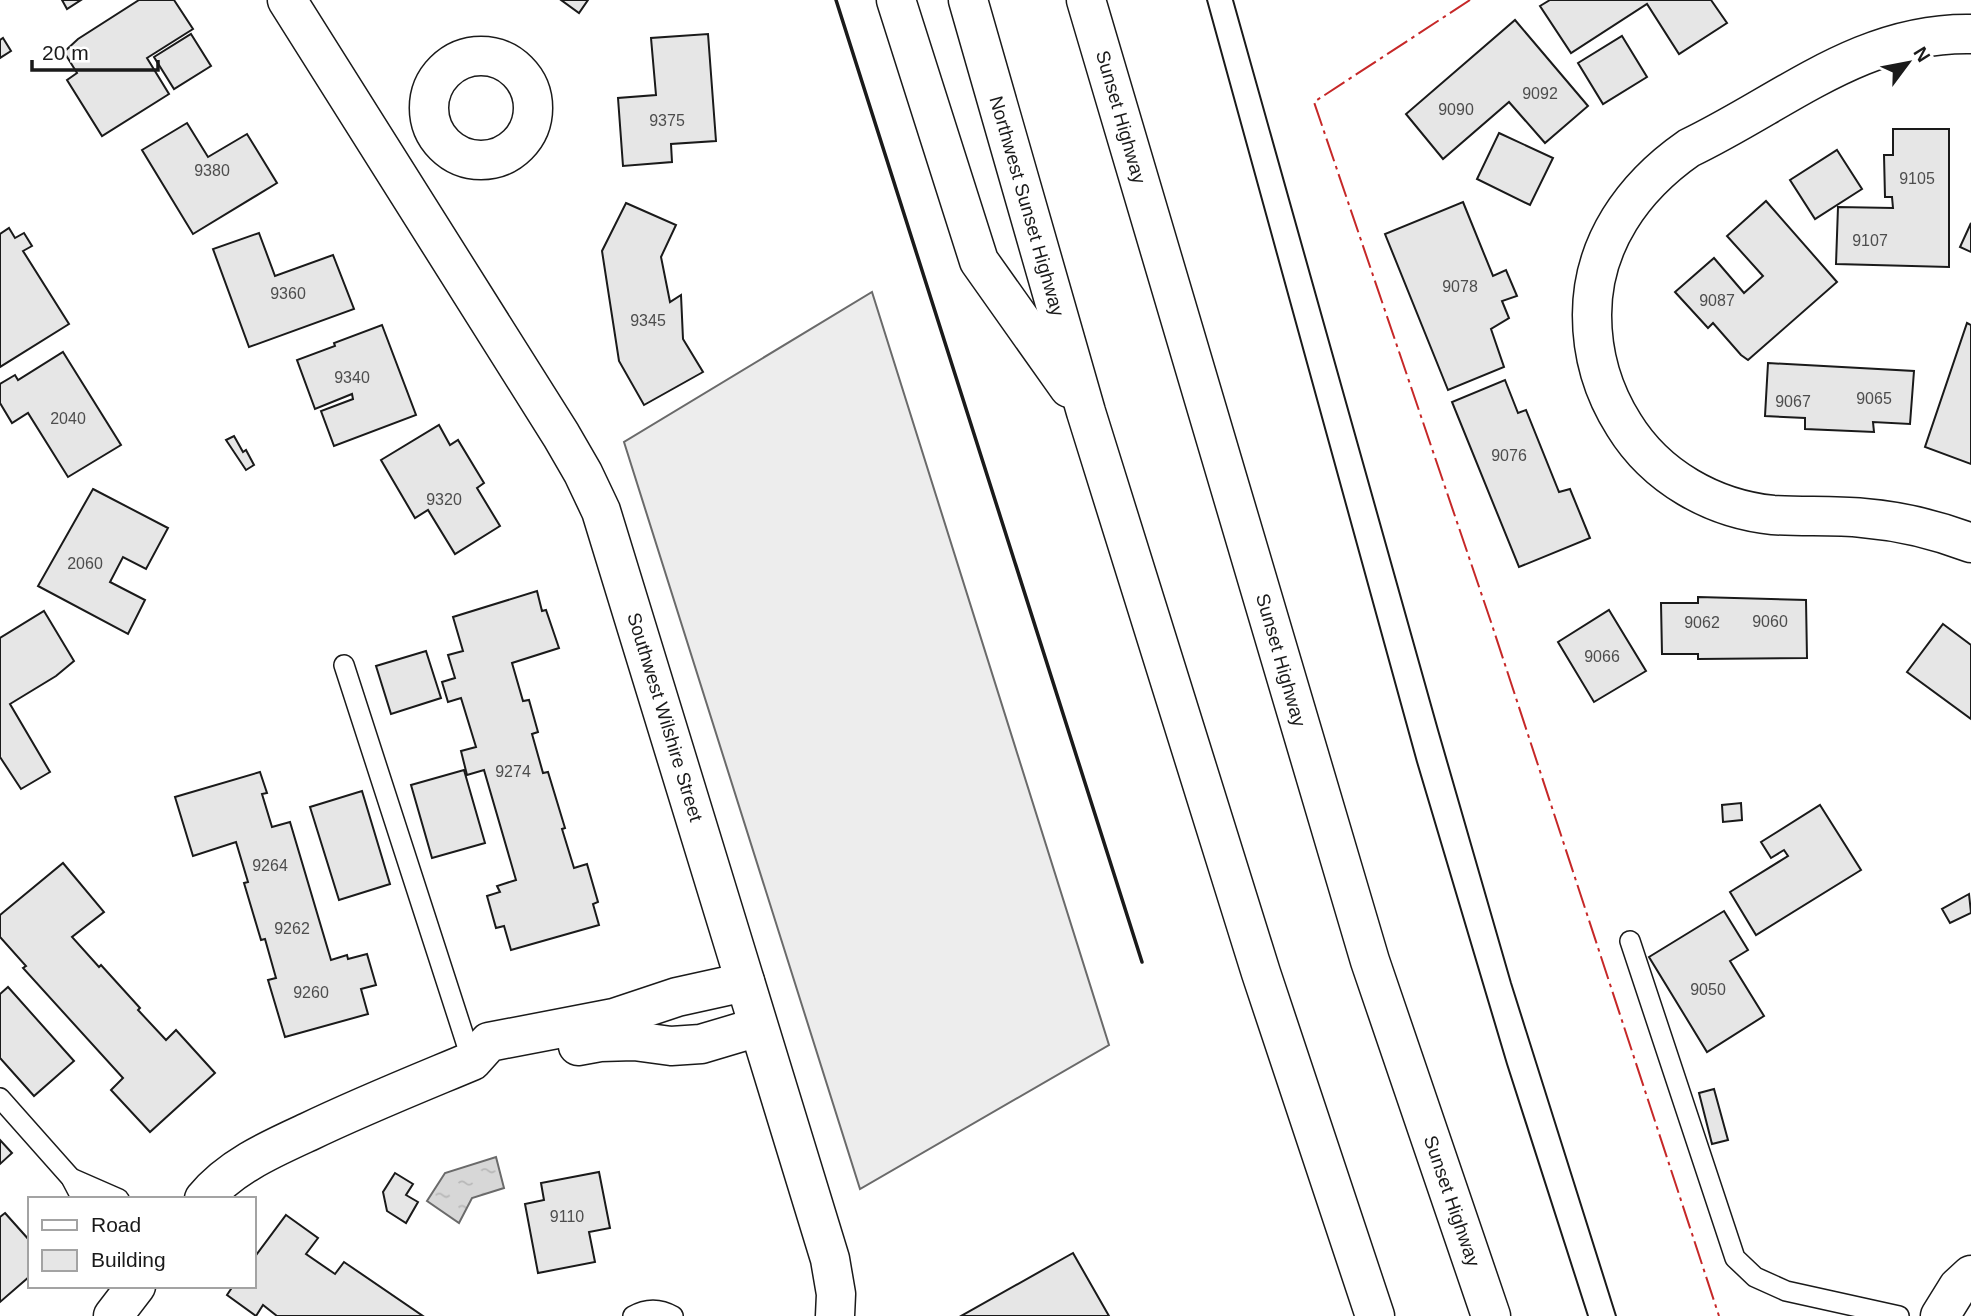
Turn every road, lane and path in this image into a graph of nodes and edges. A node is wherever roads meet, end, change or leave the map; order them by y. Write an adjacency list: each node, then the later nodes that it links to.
1 (287, 0): 7 (main road, Southwest Wilshire Street)
2 (896, 0): 8 (main road)
3 (968, 0): 8 (main road, Northwest Sunset Highway)
4 (1086, 0): 25 (main road, Sunset Highway)
5 (1971, 34): 9 (main road)
6 (435, 134): 7 (main road)
7 (389, 162): 12 (main road, Southwest Wilshire Street)
8 (1086, 412): 24 (main road)
9 (1971, 543)
10 (344, 665): 14 (lane)
11 (1630, 941): 26 (lane)
12 (745, 982): 13 (main road, Southwest Wilshire Street); 14 (main road)
13 (758, 1027): 14 (main road); 23 (main road, Southwest Wilshire Street)
14 (472, 1060): 19 (main road)
15 (0, 1098): 16 (lane)
16 (71, 1178): 17 (lane); 18 (lane)
17 (81, 1197)
18 (114, 1197)
19 (205, 1197)
20 (1971, 1275): 27 (main road)
21 (634, 1316): 22 (lane)
22 (673, 1316)
23 (835, 1316)
24 (1375, 1316)
25 (1491, 1316)
26 (1899, 1316)
27 (1940, 1316)

